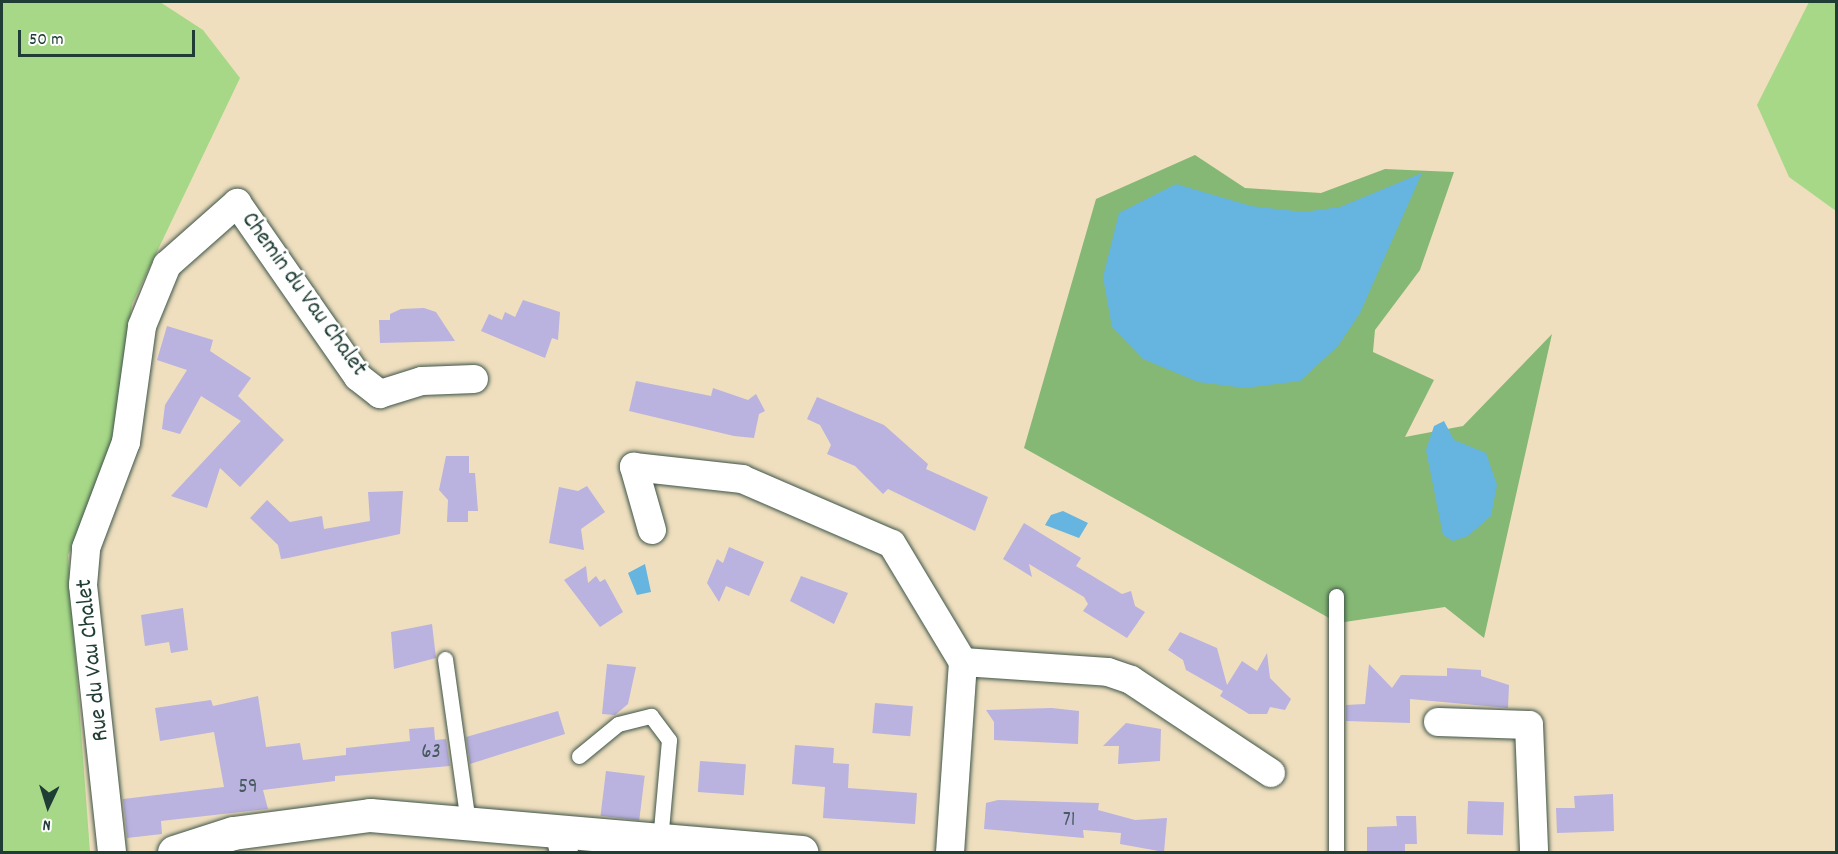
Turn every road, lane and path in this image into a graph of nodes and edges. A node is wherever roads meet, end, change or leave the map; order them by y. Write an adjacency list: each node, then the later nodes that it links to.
1 (167, 265): 2 (street, Chemin du Vau Chalet); 13 (street, Rue du Vau Chalet)
2 (474, 379)
3 (652, 530): 6 (street)
4 (1335, 596): 17 (lane)
5 (445, 659): 10 (lane)
6 (963, 662): 9 (street); 16 (street)
7 (1438, 722): 18 (street)
8 (579, 756): 11 (lane)
9 (1271, 773)
10 (468, 822): 12 (street); 14 (street)
11 (660, 841): 12 (street); 15 (street)
12 (561, 842)
13 (112, 852)
14 (174, 852)
15 (801, 852)
16 (950, 852)
17 (1336, 852)
18 (1534, 852)

